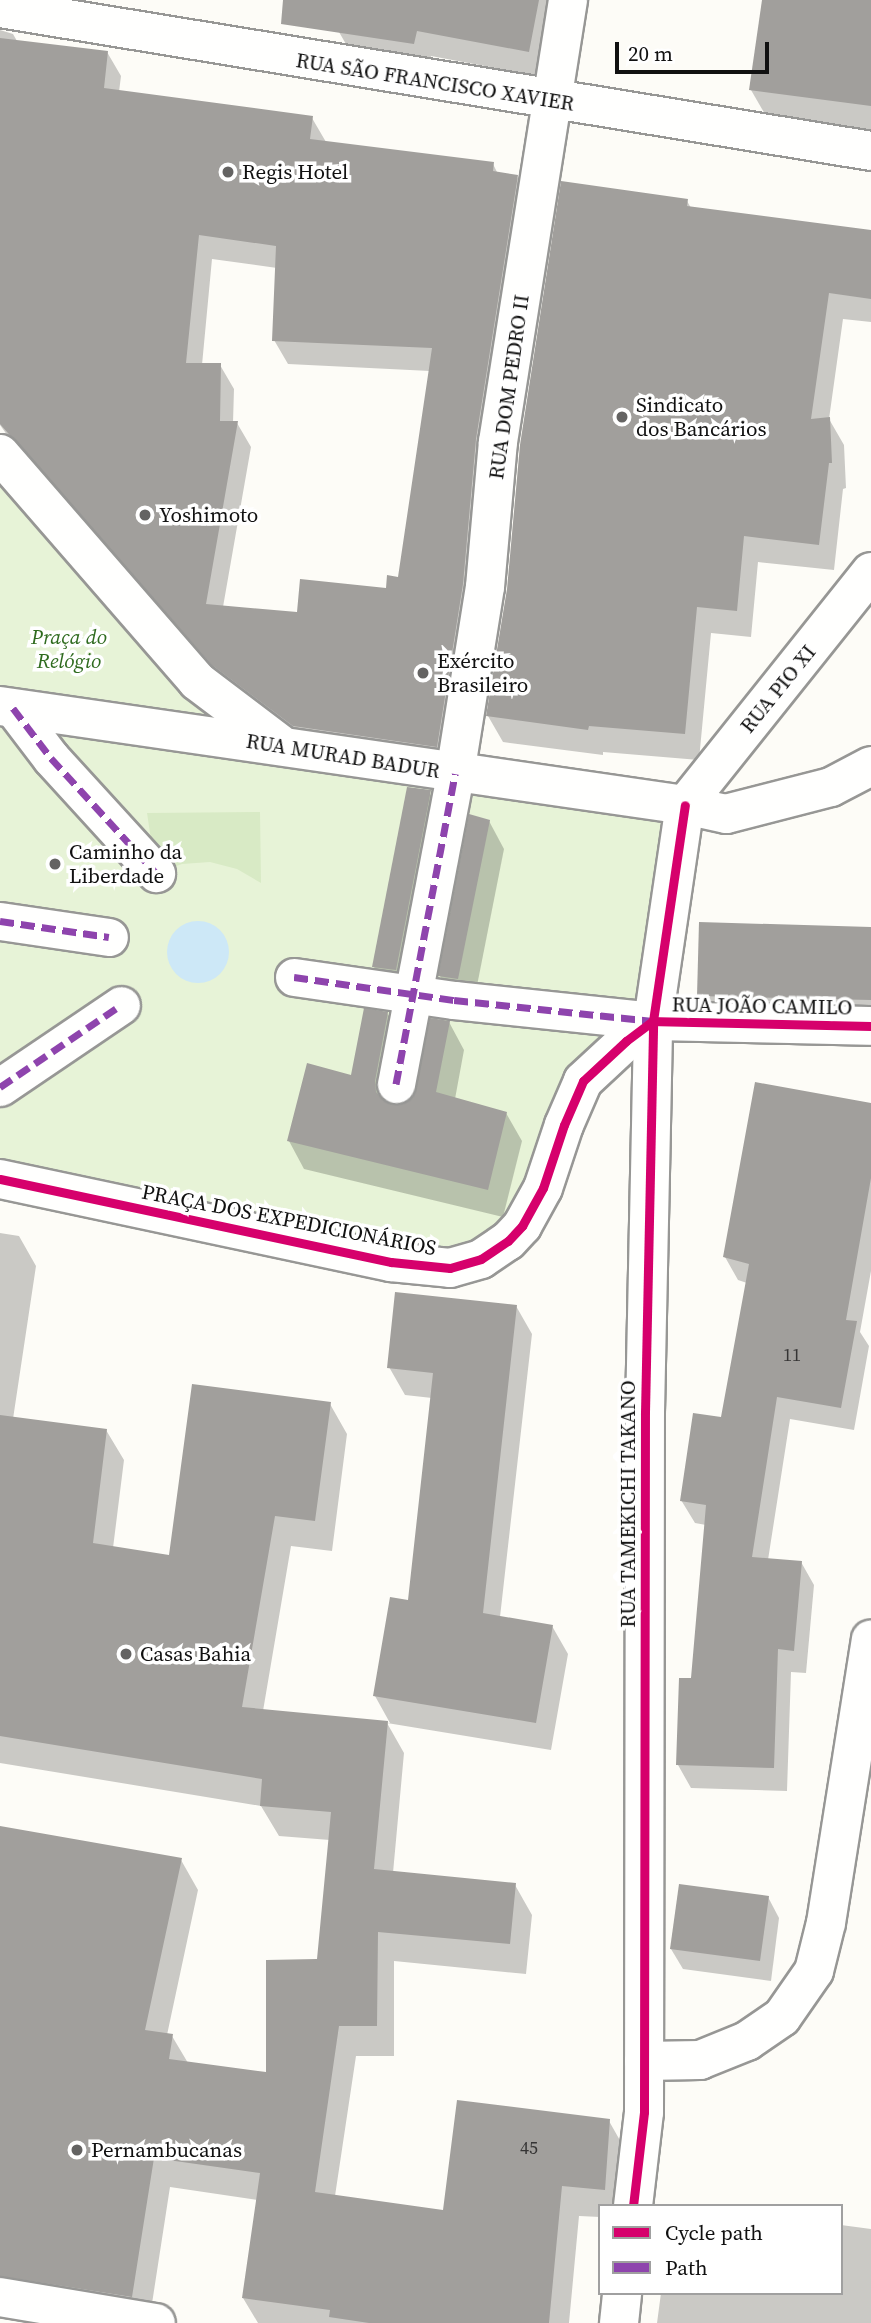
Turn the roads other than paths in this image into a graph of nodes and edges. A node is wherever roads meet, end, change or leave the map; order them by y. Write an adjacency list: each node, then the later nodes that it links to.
1 (568, 0): 3 (street, RUA DOM PEDRO II)
2 (0, 8): 3 (street, RUA SÃO FRANCISCO XAVIER)
3 (553, 101): 4 (street, RUA SÃO FRANCISCO XAVIER); 10 (street, RUA DOM PEDRO II)
4 (871, 151)
5 (0, 454): 8 (street)
6 (871, 572): 11 (street, RUA PIO XI)
7 (6, 707): 8 (street, RUA MURAD BADUR); 12 (street)
8 (282, 745): 10 (street, RUA MURAD BADUR)
9 (871, 766): 11 (street, RUA MURAD BADUR)
10 (455, 774): 11 (street, RUA MURAD BADUR); 16 (street)
11 (685, 805): 18 (street, RUA TAMEKICHI TAKANO)
12 (156, 873)
13 (0, 921): 14 (street)
14 (109, 937)
15 (294, 977): 16 (street)
16 (414, 995): 18 (street); 20 (street)
17 (121, 1004): 21 (street)
18 (653, 1021): 19 (street, RUA JOÃO CAMILO); 22 (street, PRAÇA DOS EXPEDICIONÁRIOS); 24 (street, RUA TAMEKICHI TAKANO)
19 (871, 1026)
20 (397, 1084)
21 (0, 1087)
22 (0, 1179)
23 (871, 1640): 24 (street)
24 (644, 2061): 25 (street, RUA TAMEKICHI TAKANO)
25 (633, 2204)
26 (622, 2295): 29 (street)
27 (0, 2297): 28 (street)
28 (156, 2323)
29 (619, 2323)

